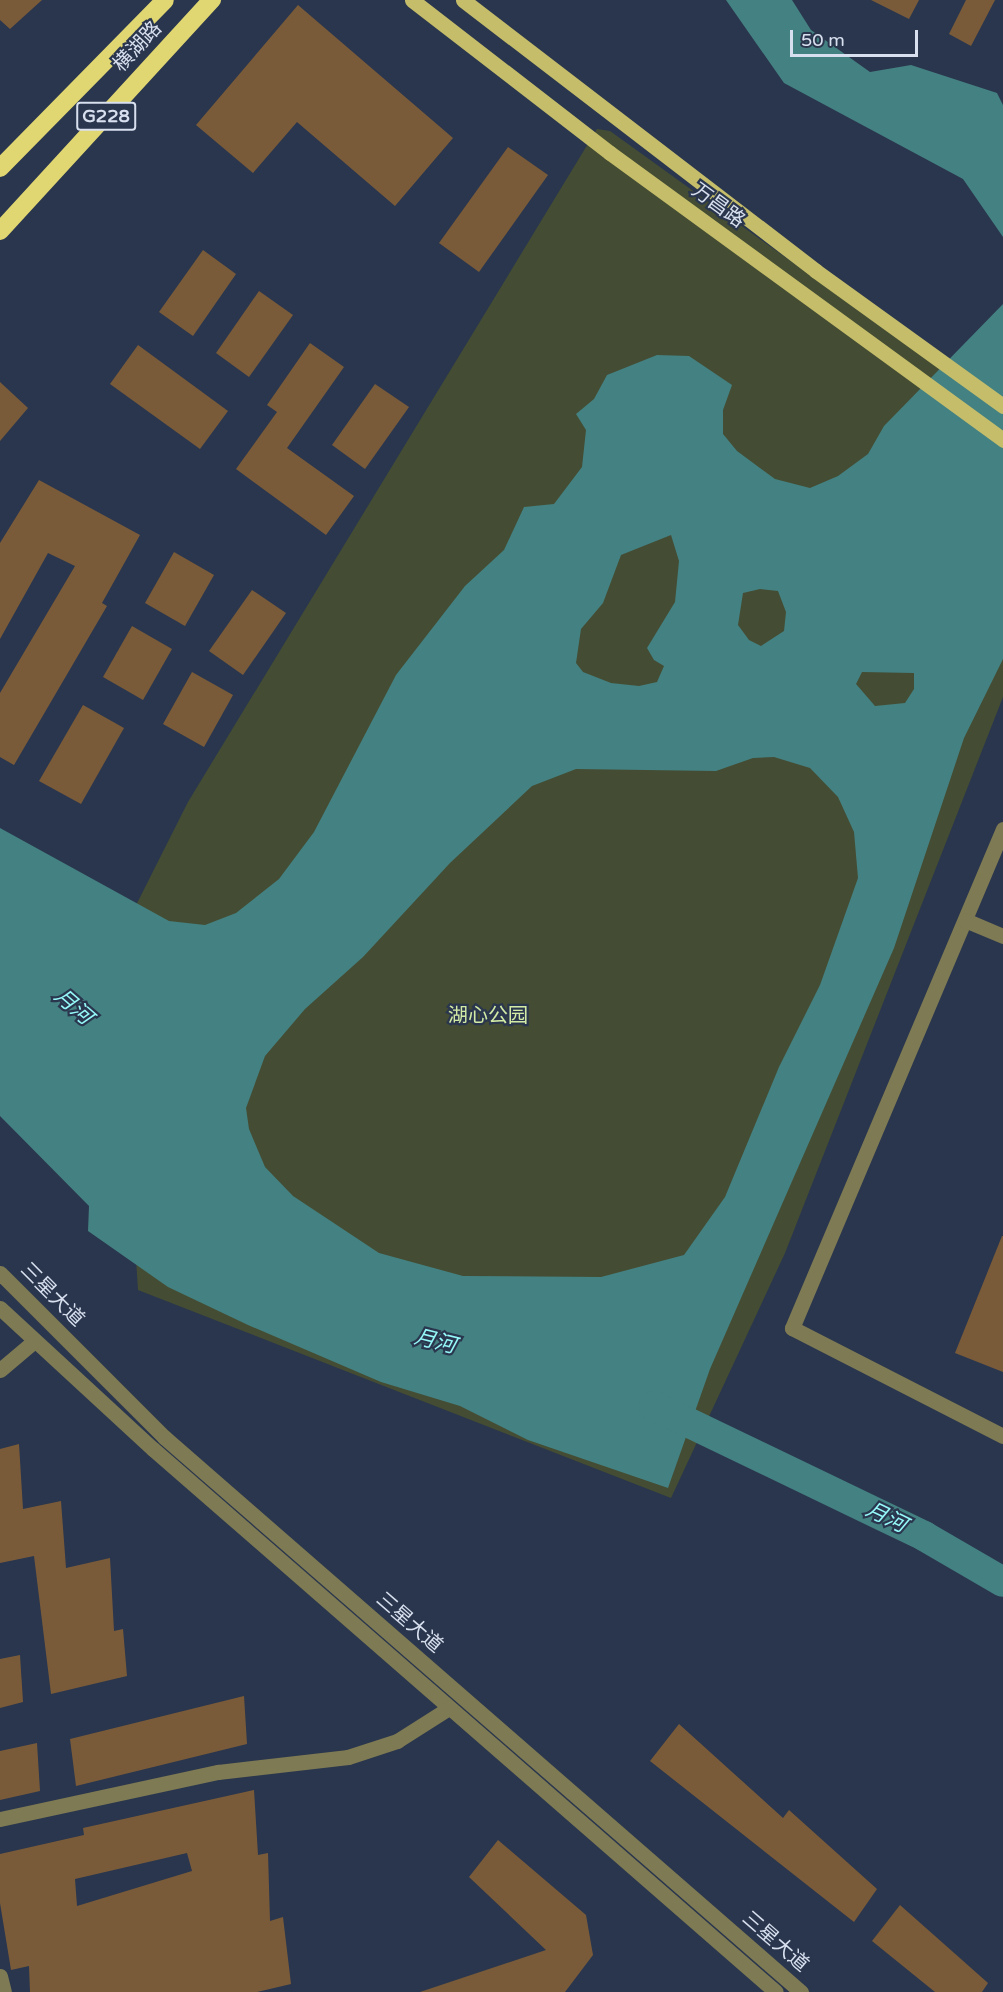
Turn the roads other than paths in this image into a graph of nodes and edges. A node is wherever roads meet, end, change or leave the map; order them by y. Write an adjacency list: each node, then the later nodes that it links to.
1 (165, 0): 5 (highway, 横湖路 / G228)
2 (212, 0): 6 (highway, 横湖路 / G228)
3 (412, 0): 8 (main road, 万昌路)
4 (463, 0): 7 (main road, 万昌路)
5 (0, 168)
6 (0, 231)
7 (1003, 406)
8 (1003, 440)
9 (1003, 829): 10 (street)
10 (965, 920): 11 (street); 16 (street)
11 (1003, 936)
12 (0, 1273): 22 (street, 三星大道)
13 (0, 1308): 14 (street, 三星大道)
14 (33, 1342): 15 (street); 17 (street, 三星大道)
15 (0, 1370)
16 (1003, 1436)
17 (449, 1708): 18 (street); 21 (street, 三星大道)
18 (0, 1819)
19 (0, 1976): 20 (street)
20 (4, 1992)
21 (776, 1992)
22 (801, 1992)

